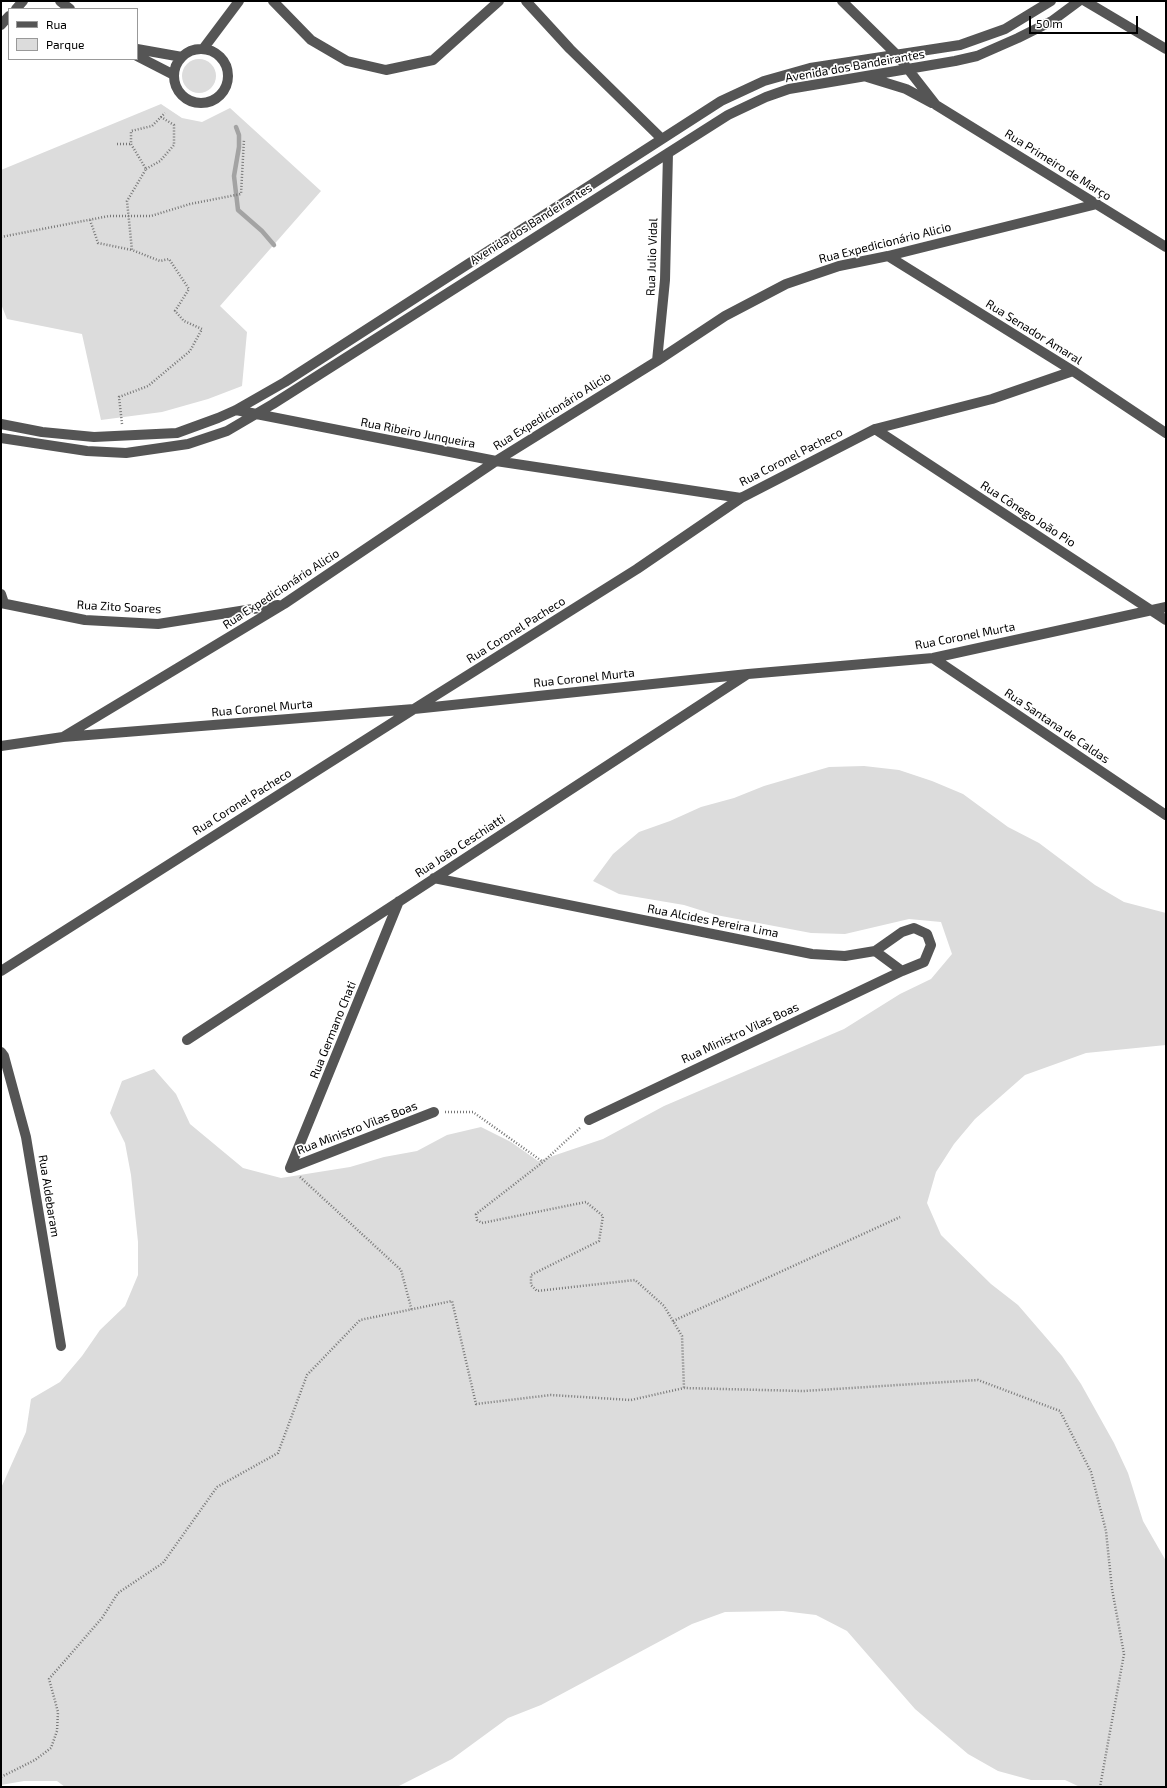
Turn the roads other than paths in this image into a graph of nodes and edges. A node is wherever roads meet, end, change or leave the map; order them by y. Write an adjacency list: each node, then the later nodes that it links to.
1 (60, 1): 10 (street)
2 (239, 1): 14 (street)
3 (273, 1): 4 (street)
4 (499, 1)
5 (526, 1): 23 (street)
6 (842, 1): 16 (street, Rua Primeiro de Março)
7 (1051, 1): 16 (street, Avenida dos Bandeirantes)
8 (1079, 1): 19 (street, Avenida dos Bandeirantes)
9 (1085, 1): 15 (street)
10 (69, 8)
11 (8, 17): 12 (street)
12 (1, 25)
13 (138, 49): 18 (street)
14 (203, 49): 18 (street); 20 (street)
15 (1166, 49)
16 (897, 55): 19 (street, Rua Primeiro de Março); 23 (street, Avenida dos Bandeirantes)
17 (138, 57): 20 (street)
18 (182, 57): 20 (street)
19 (908, 69): 21 (street, Avenida dos Bandeirantes); 22 (street, Rua Primeiro de Março)
20 (174, 75)
21 (866, 76): 22 (street, Rua Primeiro de Março); 24 (street, Avenida dos Bandeirantes)
22 (936, 105): 25 (street, Rua Primeiro de Março)
23 (661, 138): 30 (street, Avenida dos Bandeirantes)
24 (668, 153): 28 (street, Rua Julio Vidal); 31 (street, Avenida dos Bandeirantes)
25 (1097, 204): 26 (street, Rua Primeiro de Março); 27 (street, Rua Expedicionário Alicio)
26 (1166, 247)
27 (888, 256): 28 (street, Rua Expedicionário Alicio); 29 (street, Rua Senador Amaral)
28 (657, 361): 36 (street, Rua Expedicionário Alicio)
29 (1073, 371): 33 (street, Rua Coronel Pacheco); 34 (street, Rua Senador Amaral)
30 (236, 410): 31 (street, Rua Ribeiro Junqueira); 32 (street, Avenida dos Bandeirantes)
31 (256, 415): 35 (street, Avenida dos Bandeirantes); 36 (street, Rua Ribeiro Junqueira)
32 (1, 424)
33 (875, 429): 37 (street, Rua Coronel Pacheco); 41 (street, Rua Cônego João Pio)
34 (1166, 433)
35 (1, 438)
36 (496, 461): 37 (street, Rua Ribeiro Junqueira); 39 (street, Rua Expedicionário Alicio)
37 (740, 498): 45 (street, Rua Coronel Pacheco)
38 (2, 600): 39 (street, Rua Zito Soares)
39 (284, 604): 46 (street, Rua Expedicionário Alicio)
40 (1166, 607): 41 (street, Rua Coronel Murta)
41 (1151, 610): 42 (street, Rua Cônego João Pio); 43 (street, Rua Coronel Murta)
42 (1166, 620)
43 (933, 658): 44 (street, Rua Coronel Murta); 48 (street, Rua Santana de Caldas)
44 (748, 674): 45 (street, Rua Coronel Murta); 49 (street, Rua João Ceschiatti)
45 (414, 709): 46 (street, Rua Coronel Murta); 52 (street, Rua Coronel Pacheco)
46 (63, 737): 47 (street, Rua Coronel Murta)
47 (1, 746)
48 (1166, 815)
49 (434, 878): 50 (street, Rua João Ceschiatti); 51 (street, Rua Alcides Pereira Lima)
50 (399, 901): 54 (street, Rua João Ceschiatti); 58 (street, Rua Germano Chati)
51 (875, 951): 53 (street); 53 (street, Rua Alcides Pereira Lima)
52 (1, 971)
53 (902, 971): 57 (street, Rua Ministro Vilas Boas)
54 (187, 1040)
55 (1, 1052): 59 (street, Rua Aldebaram)
56 (434, 1112): 58 (street, Rua Ministro Vilas Boas)
57 (589, 1120)
58 (290, 1168)
59 (61, 1346)

